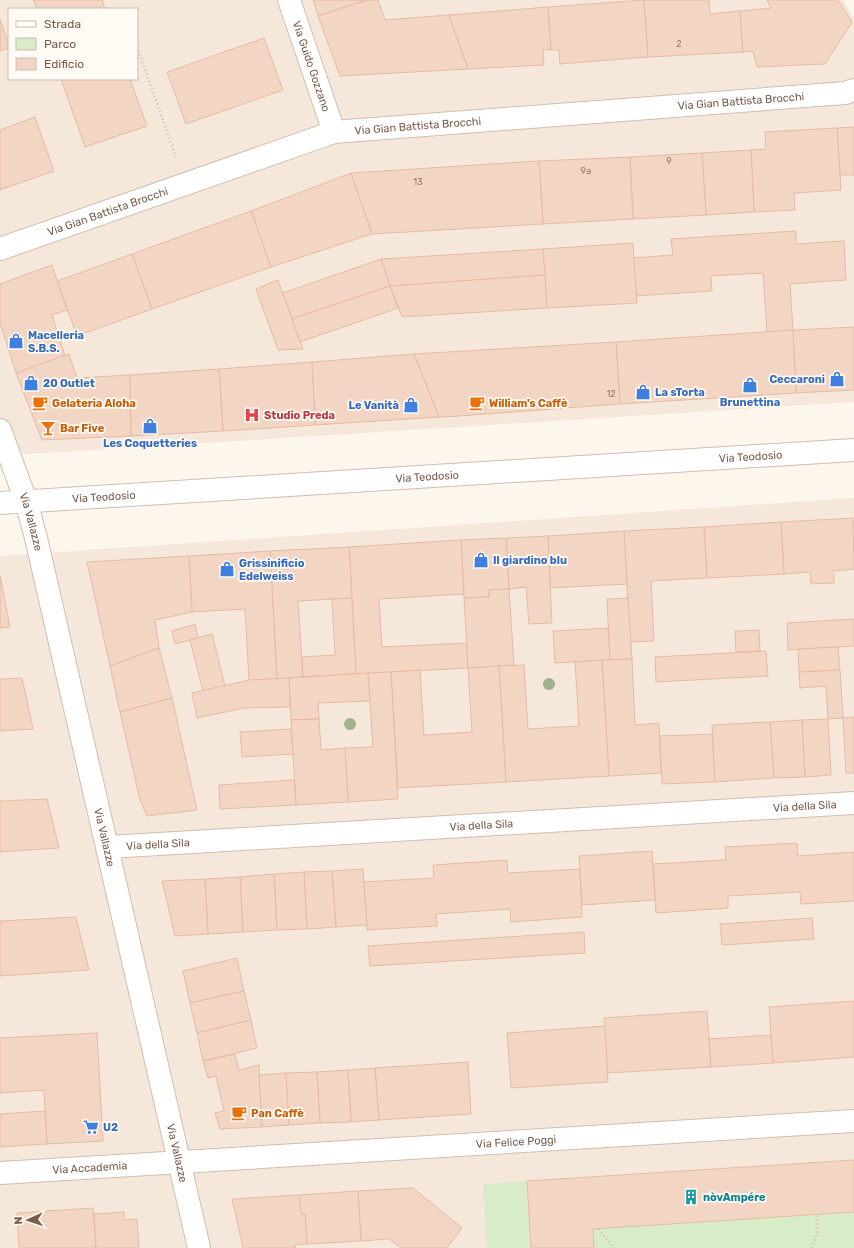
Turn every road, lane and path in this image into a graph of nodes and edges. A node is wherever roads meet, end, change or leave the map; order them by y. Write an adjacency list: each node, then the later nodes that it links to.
1 (289, 0): 4 (street, Via Guido Gozzano)
2 (138, 49): 5 (path)
3 (854, 90): 4 (street, Via Gian Battista Brocchi)
4 (334, 132): 6 (street, Via Gian Battista Brocchi)
5 (176, 157)
6 (0, 249)
7 (0, 430): 9 (street, Via Vallazze)
8 (854, 450): 9 (street, Via Teodosio)
9 (26, 501): 10 (street, Via Teodosio); 12 (street, Via Vallazze)
10 (0, 503)
11 (854, 803): 12 (street, Via della Sila)
12 (108, 847): 14 (street, Via Vallazze)
13 (854, 1121): 14 (street, Via Felice Poggi)
14 (179, 1162): 15 (street, Via Accademia); 18 (street, Via Vallazze)
15 (0, 1173)
16 (817, 1215): 20 (path)
17 (599, 1229): 19 (path)
18 (199, 1248)
19 (614, 1248)
20 (812, 1248)

